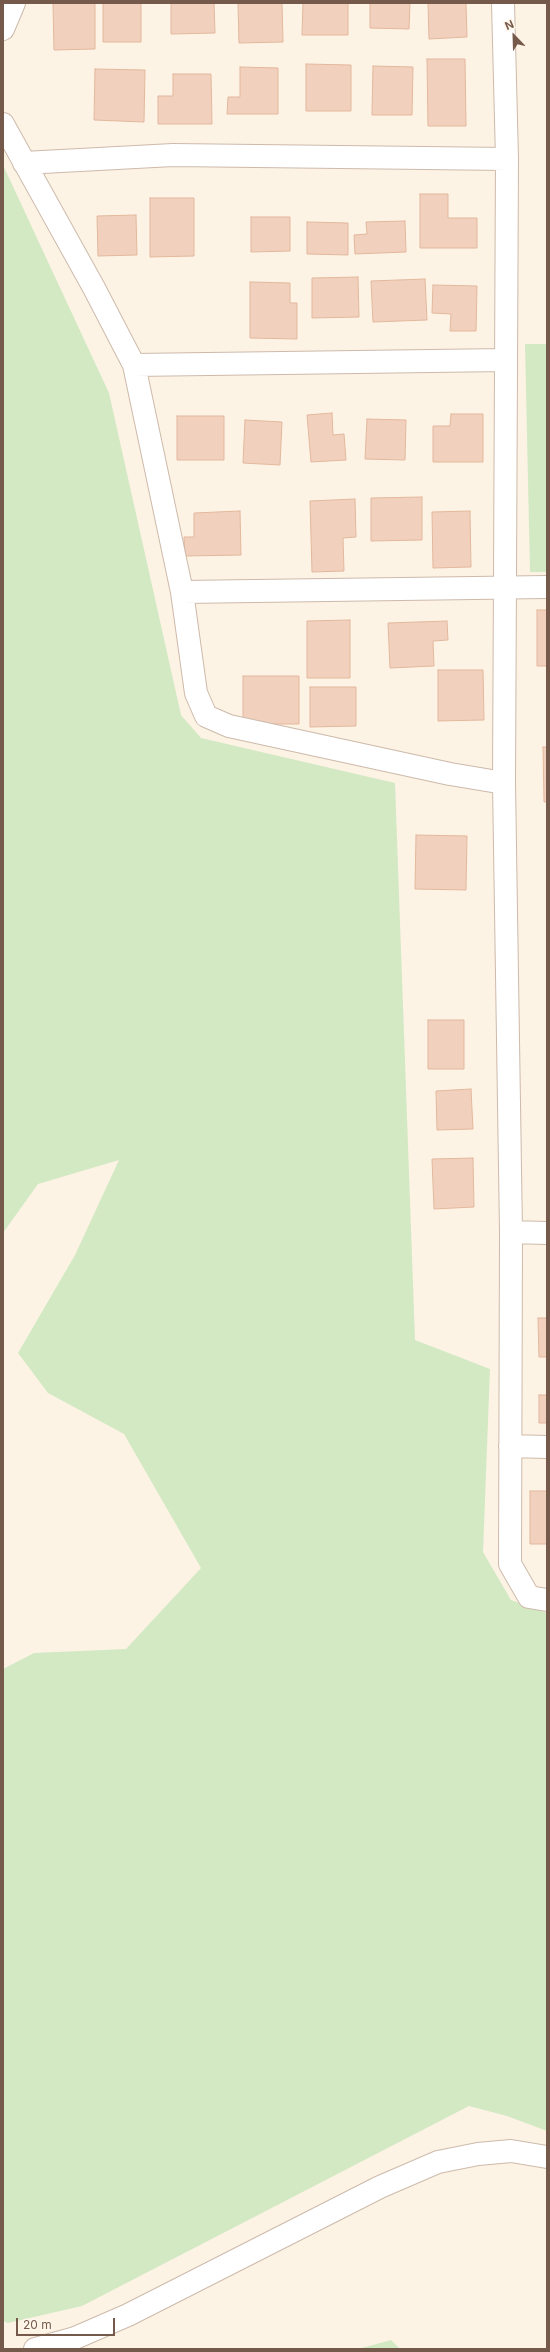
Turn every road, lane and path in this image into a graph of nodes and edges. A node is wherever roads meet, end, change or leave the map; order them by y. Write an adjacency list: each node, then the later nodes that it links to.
1 (14, 3): 3 (street)
2 (503, 3): 5 (street)
3 (3, 29)
4 (3, 124): 6 (street)
5 (507, 159): 6 (street); 7 (street)
6 (24, 163): 8 (street)
7 (505, 360): 8 (street); 9 (street)
8 (134, 365): 11 (street)
9 (504, 586): 10 (street); 11 (street); 12 (street)
10 (547, 587)
11 (182, 592): 12 (street)
12 (504, 782): 13 (street)
13 (511, 1232): 14 (street); 15 (street)
14 (547, 1233)
15 (510, 1446): 16 (street); 17 (street)
16 (547, 1447)
17 (547, 1600)
18 (547, 2157): 19 (street)
19 (35, 2349)

